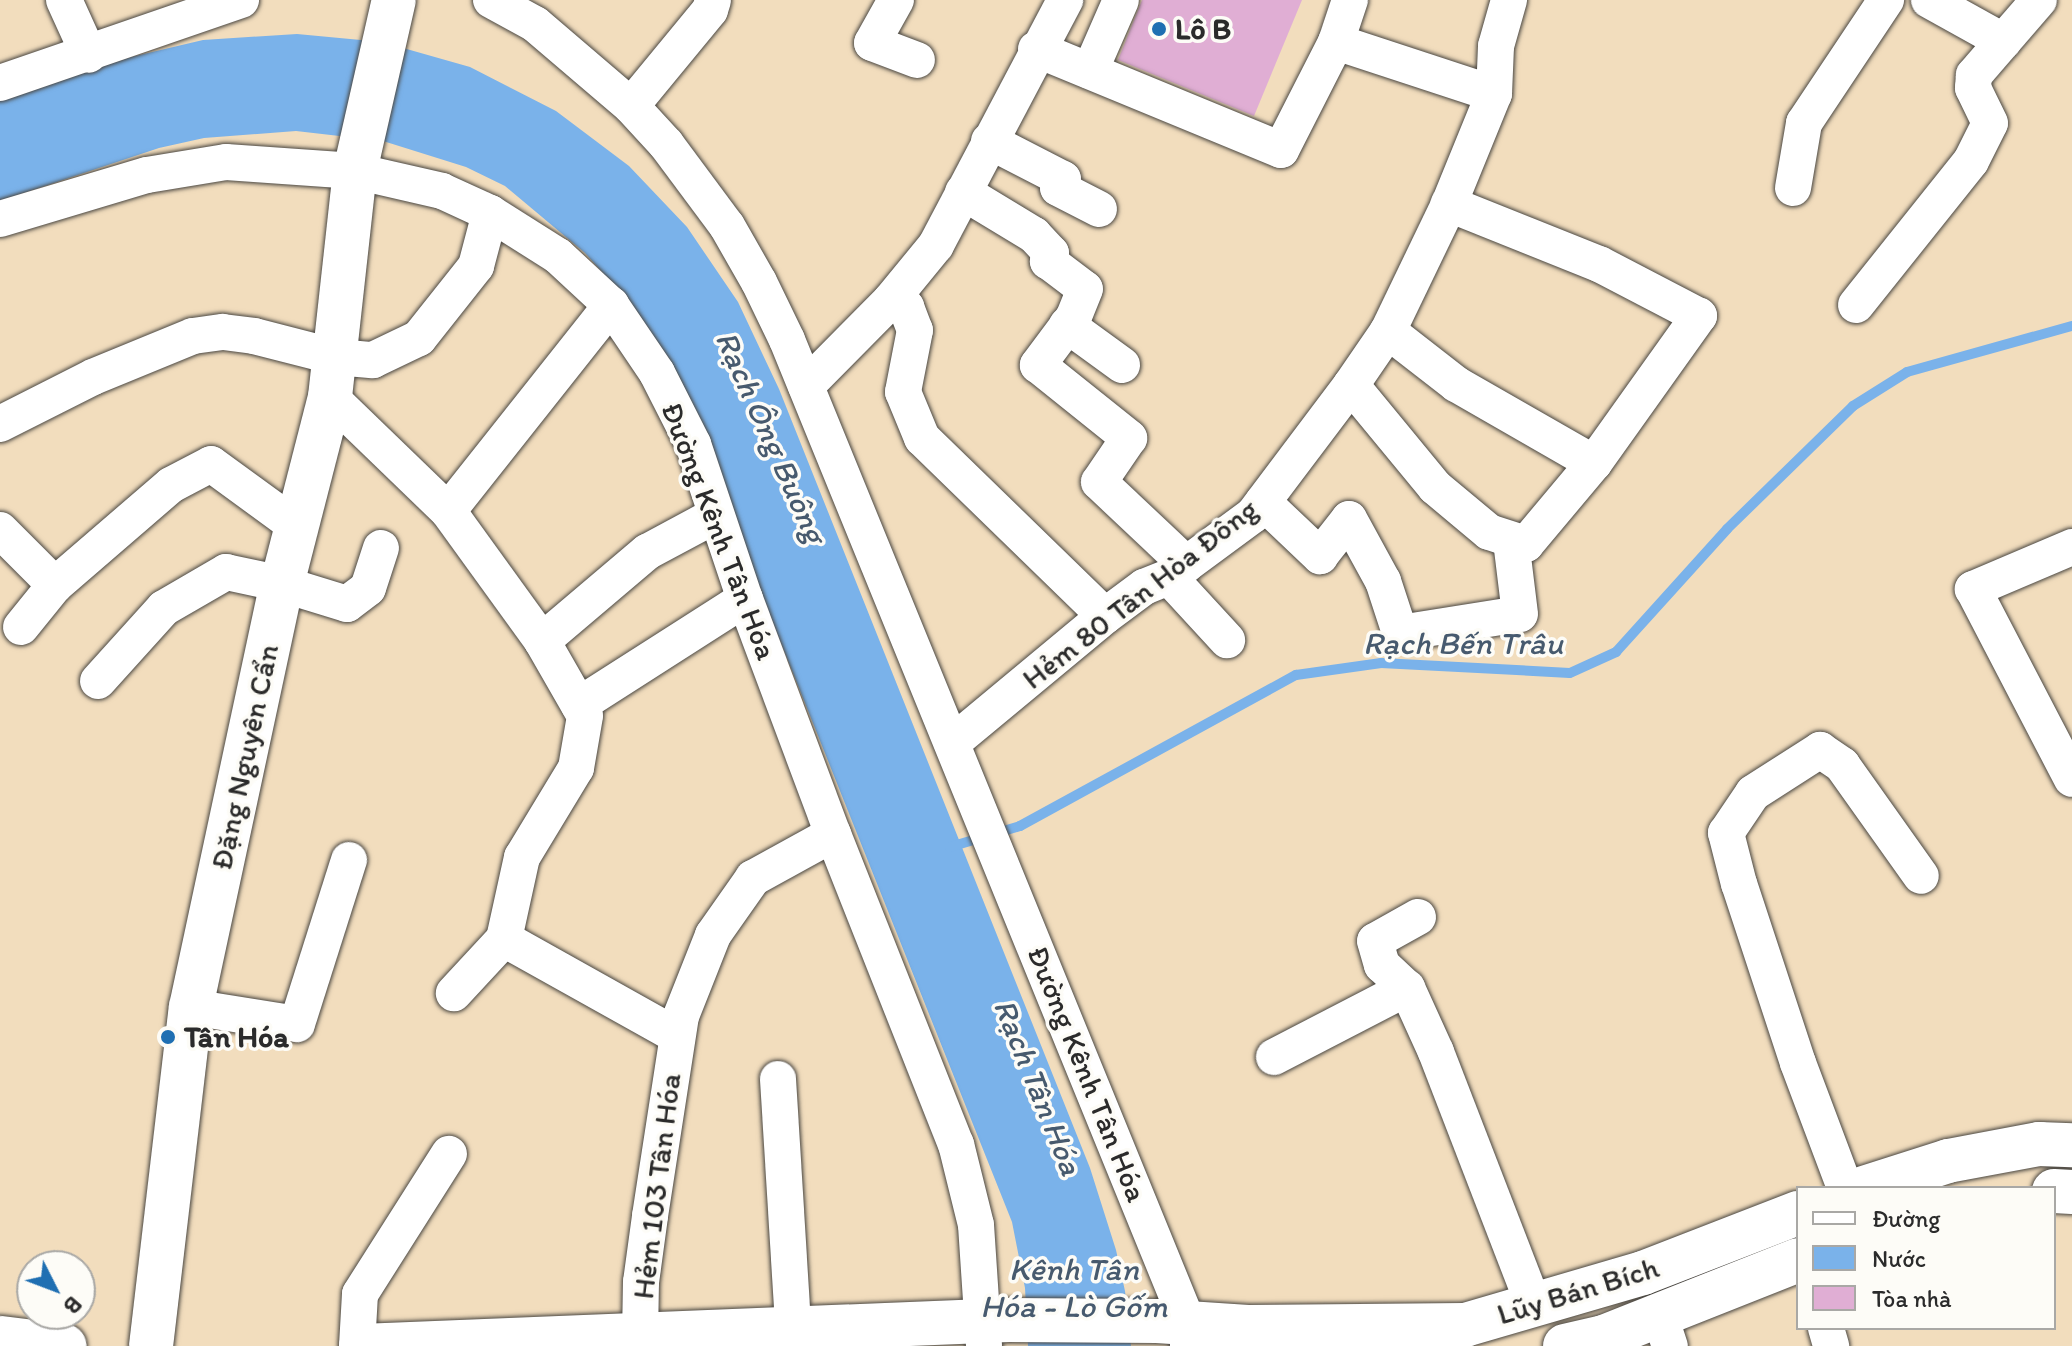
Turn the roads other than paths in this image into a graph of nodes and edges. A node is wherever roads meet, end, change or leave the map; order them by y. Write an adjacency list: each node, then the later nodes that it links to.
1 (64, 0): 18 (street)
2 (241, 0): 18 (street)
3 (394, 0): 25 (main road, Đặng Nguyên Cẩn)
4 (491, 0): 14 (street, Đường Kênh Tân Hóa)
5 (713, 0): 23 (street)
6 (896, 0): 19 (street)
7 (1065, 0): 17 (street)
8 (1121, 0): 20 (street)
9 (1350, 0): 16 (street)
10 (1509, 0): 22 (street, Hẻm 80 Tân Hòa Đông)
11 (1886, 0): 26 (street)
12 (1929, 0): 15 (street)
13 (2039, 0): 15 (street)
14 (540, 12): 23 (street, Đường Kênh Tân Hóa)
15 (2003, 41): 34 (street)
16 (1336, 42): 20 (street); 22 (street)
17 (1036, 49): 20 (street); 24 (street)
18 (89, 55): 21 (street)
19 (917, 60)
20 (1090, 71)
21 (0, 83)
22 (1494, 94): 28 (street, Hẻm 80 Tân Hòa Đông)
23 (631, 106): 40 (street, Đường Kênh Tân Hóa)
24 (989, 141): 27 (street); 29 (street)
25 (355, 171): 30 (street, Đường Kênh Tân Hóa); 31 (street, Đường Kênh Tân Hóa); 38 (main road, Đặng Nguyên Cẩn)
26 (1793, 188)
27 (963, 192): 32 (street); 35 (street)
28 (1449, 204): 36 (street, Hẻm 80 Tân Hòa Đông); 42 (street)
29 (1099, 209)
30 (490, 213): 33 (street, Đường Kênh Tân Hóa); 38 (street)
31 (0, 219)
32 (891, 300): 40 (street); 55 (street)
33 (611, 305): 44 (street); 45 (street, Đường Kênh Tân Hóa)
34 (1856, 305)
35 (1067, 325): 37 (street); 51 (street)
36 (1388, 331): 39 (street, Hẻm 80 Tân Hòa Đông); 42 (street)
37 (1122, 365)
38 (333, 377): 41 (street); 44 (street); 46 (main road, Đặng Nguyên Cẩn)
39 (1351, 385): 43 (street, Hẻm 80 Tân Hòa Đông); 48 (street)
40 (806, 386): 61 (street, Đường Kênh Tân Hóa)
41 (0, 424)
42 (1594, 463): 48 (street)
43 (1263, 502): 48 (street); 51 (street, Hẻm 80 Tân Hòa Đông)
44 (448, 511): 58 (street)
45 (716, 515): 54 (street, Đường Kênh Tân Hóa); 58 (street)
46 (296, 526): 52 (main road, Đặng Nguyên Cẩn); 53 (street)
47 (0, 530): 53 (street)
48 (1511, 541)
49 (2072, 547): 62 (street)
50 (381, 548): 52 (street)
51 (1178, 570): 55 (street, Hẻm 80 Tân Hòa Đông); 57 (street)
52 (282, 584): 59 (street); 70 (main road, Đặng Nguyên Cẩn)
53 (55, 585): 56 (street)
54 (745, 599): 60 (street); 63 (street, Đường Kênh Tân Hóa)
55 (1105, 616): 61 (street, Hẻm 80 Tân Hòa Đông)
56 (21, 627)
57 (1227, 640)
58 (542, 641): 60 (street)
59 (98, 681)
60 (579, 705): 67 (street)
61 (952, 743): 83 (street, Đường Kênh Tân Hóa)
62 (2072, 779)
63 (833, 834): 71 (street, Hẻm 103 Tân Hóa); 82 (street, Đường Kênh Tân Hóa)
64 (349, 860): 70 (street)
65 (1921, 876): 76 (street)
66 (1418, 917): 68 (street)
67 (504, 939): 69 (street); 71 (street, Hẻm 103 Tân Hóa)
68 (1407, 988): 72 (street); 80 (street)
69 (454, 993)
70 (191, 1007): 90 (main road, Đặng Nguyên Cẩn)
71 (676, 1035): 87 (street, Hẻm 103 Tân Hóa)
72 (1274, 1057)
73 (778, 1079): 81 (street)
74 (2072, 1145): 77 (main road)
75 (449, 1154): 91 (street)
76 (1844, 1186)
77 (1870, 1186)
78 (1796, 1214): 80 (main road, Lũy Bán Bích)
79 (1796, 1261): 84 (main road, Lũy Bán Bích)
80 (1534, 1306): 83 (main road, Lũy Bán Bích)
81 (793, 1327): 85 (main road); 87 (main road)
82 (992, 1329): 83 (main road, Lũy Bán Bích); 85 (main road)
83 (1178, 1330)
84 (1665, 1331): 92 (main road, Lũy Bán Bích)
85 (852, 1336)
86 (0, 1338): 89 (main road)
87 (640, 1338): 88 (main road)
88 (496, 1343): 91 (main road)
89 (65, 1346)
90 (151, 1346)
91 (359, 1346)
92 (1565, 1346)

